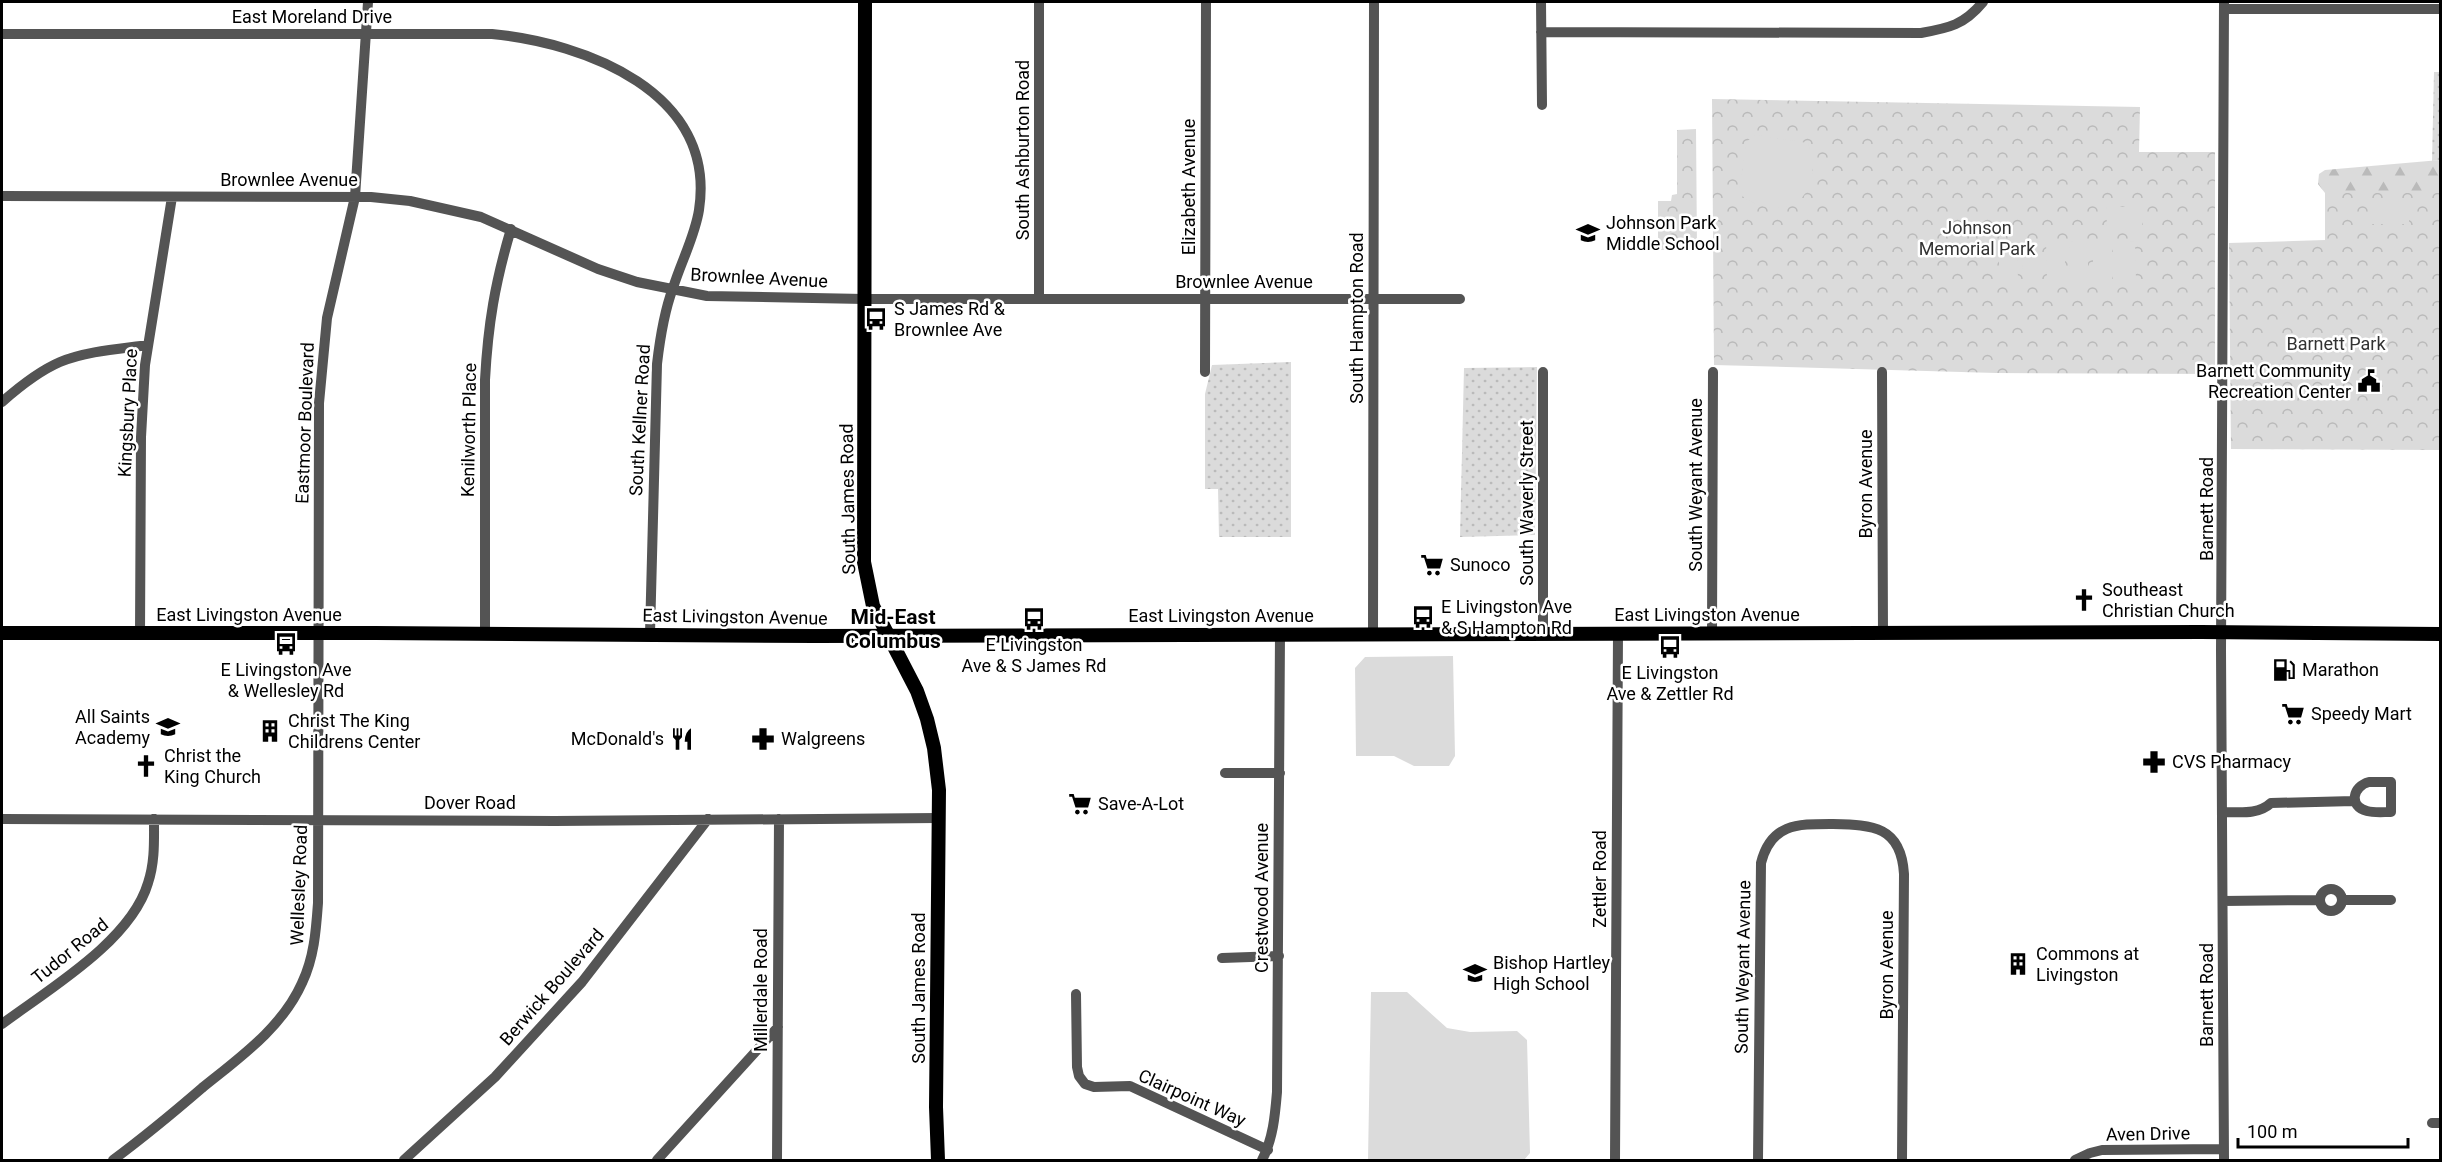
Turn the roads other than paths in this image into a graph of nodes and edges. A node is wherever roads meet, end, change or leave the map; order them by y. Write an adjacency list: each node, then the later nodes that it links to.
1 (368, 2): 12 (street, Eastmoor Boulevard)
2 (866, 2): 23 (main road, South James Road)
3 (1039, 2): 20 (street, South Ashburton Road)
4 (1206, 2): 21 (street, Elizabeth Avenue)
5 (1374, 2): 22 (street, South Hampton Road)
6 (1542, 2): 10 (street)
7 (1983, 2): 10 (street)
8 (2224, 5): 9 (street); 31 (street, Barnett Road)
9 (2440, 9)
10 (1541, 32): 14 (street)
11 (2, 34): 12 (street, East Moreland Drive)
12 (366, 34): 13 (street, East Moreland Drive); 17 (street, Eastmoor Boulevard)
13 (647, 87): 19 (street, South Kellner Road)
14 (1542, 105)
15 (2, 196): 16 (street, Brownlee Avenue)
16 (172, 197): 17 (street, Brownlee Avenue); 25 (street, Kingsbury Place)
17 (355, 197): 18 (street, Brownlee Avenue); 34 (street, Eastmoor Boulevard)
18 (511, 229): 19 (street, Brownlee Avenue); 37 (street, Kenilworth Place)
19 (672, 289): 23 (street, Brownlee Avenue); 38 (street, South Kellner Road)
20 (1039, 298): 21 (street, Brownlee Avenue); 23 (street, Brownlee Avenue)
21 (1205, 298): 22 (street, Brownlee Avenue); 26 (street, Elizabeth Avenue)
22 (1374, 298): 24 (street, Brownlee Avenue); 40 (street, South Hampton Road)
23 (864, 299): 44 (main road, South James Road)
24 (1460, 299)
25 (148, 345): 30 (street); 33 (street, Kingsbury Place)
26 (1205, 372)
27 (1543, 372): 41 (street, South Waverly Street)
28 (1713, 372): 35 (street, South Weyant Avenue)
29 (1882, 372): 36 (street, Byron Avenue)
30 (2, 402)
31 (2222, 632): 36 (main road, East Livingston Avenue); 43 (main road, East Livingston Avenue); 48 (street, Barnett Road)
32 (2, 633): 33 (main road, East Livingston Avenue)
33 (140, 633): 34 (main road, East Livingston Avenue)
34 (318, 633): 37 (main road, East Livingston Avenue); 54 (street, Wellesley Road)
35 (1712, 633): 36 (main road, East Livingston Avenue); 42 (main road, East Livingston Avenue)
36 (1883, 633)
37 (485, 634): 38 (main road, East Livingston Avenue)
38 (650, 634): 44 (main road, East Livingston Avenue)
39 (1280, 634): 40 (main road, East Livingston Avenue); 44 (main road, East Livingston Avenue); 46 (street, Crestwood Avenue)
40 (1373, 634): 41 (main road, East Livingston Avenue)
41 (1543, 634): 42 (main road, East Livingston Avenue)
42 (1618, 634): 71 (street, Zettler Road)
43 (2440, 634)
44 (889, 636): 49 (main road, South James Road)
45 (1225, 773): 46 (street)
46 (1280, 773): 58 (street, Crestwood Avenue)
47 (2354, 801): 48 (street)
48 (2222, 813): 57 (street, Barnett Road)
49 (938, 818): 53 (street, Dover Road); 69 (main road, South James Road)
50 (2, 819): 51 (street, Dover Road)
51 (154, 819): 54 (street, Dover Road); 61 (street, Tudor Road)
52 (708, 819): 53 (street, Dover Road); 54 (street, Dover Road); 66 (street, Berwick Boulevard)
53 (779, 819): 62 (street, Millerdale Road)
54 (318, 820): 65 (street, Wellesley Road)
55 (1831, 824): 72 (street, South Weyant Avenue); 73 (street, Byron Avenue)
56 (2391, 900): 57 (street)
57 (2223, 901): 64 (street, Barnett Road)
58 (1279, 956): 59 (street); 63 (street, Crestwood Avenue)
59 (1222, 958)
60 (1076, 994): 63 (street, Clairpoint Way)
61 (2, 1024)
62 (778, 1027): 67 (street); 68 (street, Millerdale Road)
63 (1268, 1150): 70 (street, Crestwood Avenue)
64 (2224, 1155): 74 (street, Aven Drive)
65 (114, 1161)
66 (404, 1161)
67 (657, 1161)
68 (777, 1161)
69 (938, 1161)
70 (1263, 1161)
71 (1615, 1161)
72 (1758, 1161)
73 (1902, 1161)
74 (2075, 1161)

